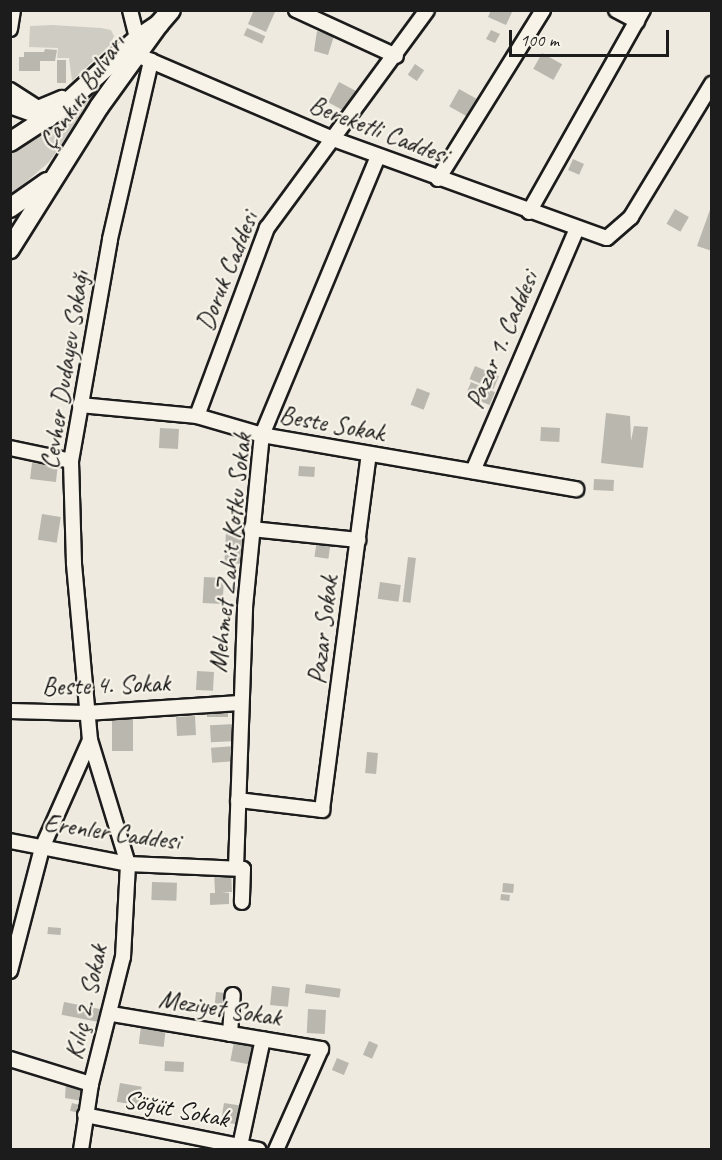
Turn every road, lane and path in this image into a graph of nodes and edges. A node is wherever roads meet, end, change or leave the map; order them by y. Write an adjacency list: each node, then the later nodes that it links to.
1 (13, 10): 9 (street)
2 (130, 10): 10 (street)
3 (296, 10): 11 (street)
4 (427, 10): 11 (street, Doruk Caddesi)
5 (543, 10): 20 (street)
6 (616, 10): 7 (street)
7 (640, 16): 22 (street)
8 (165, 17): 10 (main road, Çankırı Bulvarı)
9 (10, 29)
10 (140, 47): 13 (street); 15 (main road, Çankırı Bulvarı); 16 (street, Bereketli Caddesi); 19 (main road, Çankırı Bulvarı); 25 (street, Cevher Dudayev Sokağı)
11 (396, 56): 16 (street, Doruk Caddesi)
12 (711, 84): 23 (street, Bereketli Caddesi)
13 (10, 90)
14 (10, 104): 15 (main road)
15 (49, 118): 17 (main road, Çankırı Bulvarı)
16 (333, 139): 18 (street, Bereketli Caddesi); 26 (street, Doruk Caddesi)
17 (10, 142)
18 (378, 156): 20 (street, Bereketli Caddesi); 27 (street, Mehmet Zahit Kotku Sokak)
19 (58, 173): 21 (main road); 24 (main road, Çankırı Bulvarı)
20 (438, 179): 22 (street, Bereketli Caddesi)
21 (10, 208)
22 (529, 213): 23 (street, Bereketli Caddesi)
23 (576, 228): 31 (street, Pazar 1. Caddesi)
24 (10, 249)
25 (80, 405): 26 (street, Beste Sokak); 30 (street, Cevher Dudayev Sokağı)
26 (197, 416): 27 (street, Beste Sokak)
27 (262, 435): 29 (street, Beste Sokak); 33 (street, Mehmet Zahit Kotku Sokak)
28 (10, 448): 30 (street)
29 (369, 455): 31 (street, Beste Sokak); 34 (street, Pazar Sokak)
30 (71, 461): 37 (street, Cevher Dudayev Sokağı)
31 (473, 471): 32 (street, Beste Sokak)
32 (576, 489)
33 (251, 529): 34 (street); 35 (street, Mehmet Zahit Kotku Sokak)
34 (358, 540): 39 (street, Pazar Sokak)
35 (240, 703): 37 (street, Beste 4. Sokak); 39 (street, Mehmet Zahit Kotku Sokak)
36 (10, 711): 37 (street, Beste 4. Sokak)
37 (86, 713): 38 (street, Cevher Dudayev Sokağı)
38 (90, 740): 41 (street); 42 (street, Cevher Dudayev Sokağı)
39 (238, 800): 43 (street, Mehmet Zahit Kotku Sokak)
40 (10, 841): 41 (street, Erenler Caddesi)
41 (42, 848): 42 (street, Erenler Caddesi); 45 (street)
42 (128, 864): 43 (street, Erenler Caddesi); 47 (street, Kılıç 2. Sokak)
43 (240, 868): 44 (street, Mehmet Zahit Kotku Sokak)
44 (242, 902)
45 (10, 971)
46 (233, 995): 48 (street)
47 (112, 1014): 48 (street, Meziyet Sokak); 51 (street, Kılıç 2. Sokak)
48 (230, 1034): 49 (street, Meziyet Sokak)
49 (262, 1039): 53 (street); 56 (street, Meziyet Sokak)
50 (10, 1059): 51 (street)
51 (91, 1084): 52 (street, Kılıç 2. Sokak)
52 (85, 1115): 53 (street, Söğüt Sokak); 54 (street, Kılıç 2. Sokak)
53 (240, 1146): 55 (street, Söğüt Sokak)
54 (81, 1149)
55 (259, 1149)
56 (276, 1149)

